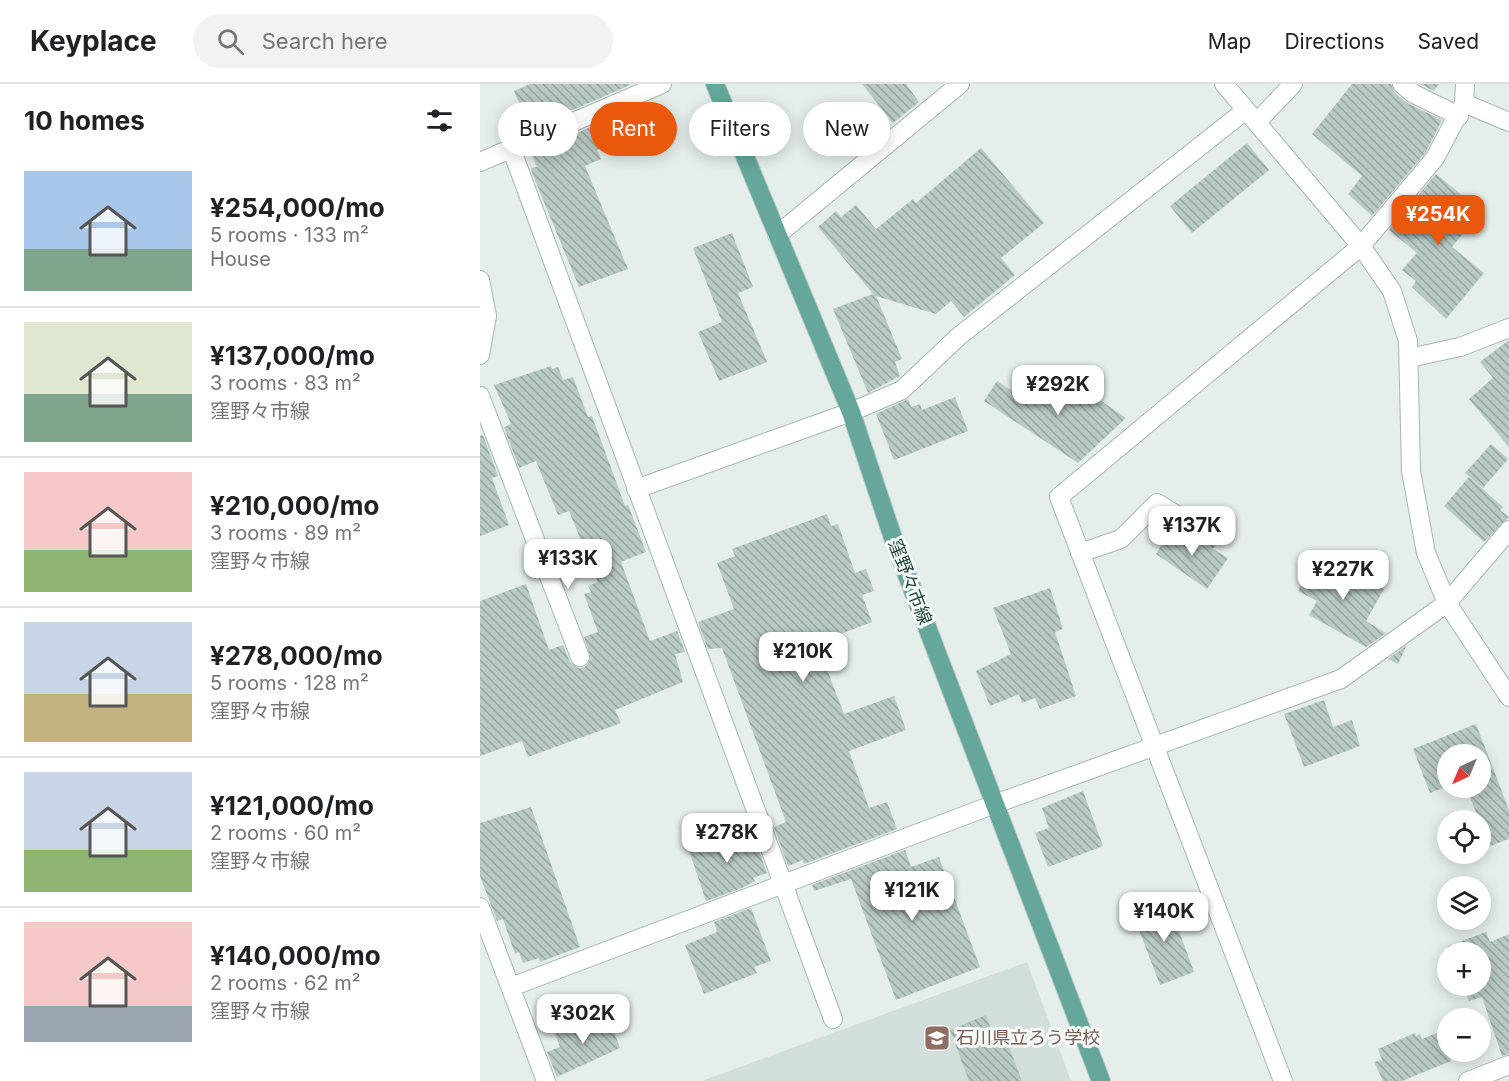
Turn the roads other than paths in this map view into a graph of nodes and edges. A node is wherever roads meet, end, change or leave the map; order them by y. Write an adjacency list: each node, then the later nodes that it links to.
1 (662, 84): 10 (street)
2 (715, 84): 15 (main road, 窪野々市線)
3 (960, 84): 15 (street)
4 (1224, 84): 9 (street)
5 (1293, 84): 9 (street)
6 (1402, 84): 8 (street)
7 (1464, 84): 8 (street)
8 (1461, 110): 11 (street); 16 (street)
9 (1251, 116): 16 (street); 22 (street)
10 (578, 120)
11 (1509, 122)
12 (498, 154): 14 (street)
13 (514, 156): 23 (street)
14 (480, 162)
15 (777, 235): 22 (main road, 窪野々市線)
16 (1361, 246): 20 (street); 26 (street)
17 (480, 280): 19 (street)
18 (1509, 329): 20 (street)
19 (480, 355)
20 (1409, 358): 27 (street)
21 (480, 396): 28 (street)
22 (851, 412): 23 (street); 31 (main road, 窪野々市線)
23 (636, 489): 32 (street)
24 (1203, 531): 26 (street)
25 (1509, 531): 27 (street)
26 (1080, 552): 30 (street)
27 (1447, 603): 29 (street); 30 (street)
28 (580, 657)
29 (1509, 697)
30 (1153, 748): 31 (street); 39 (street)
31 (995, 804): 32 (street); 38 (main road, 窪野々市線)
32 (784, 882): 34 (street); 35 (street)
33 (480, 907): 34 (street)
34 (511, 987): 37 (street)
35 (833, 1019)
36 (1502, 1072): 40 (street)
37 (546, 1081)
38 (1101, 1081)
39 (1283, 1081)
40 (1468, 1081)

